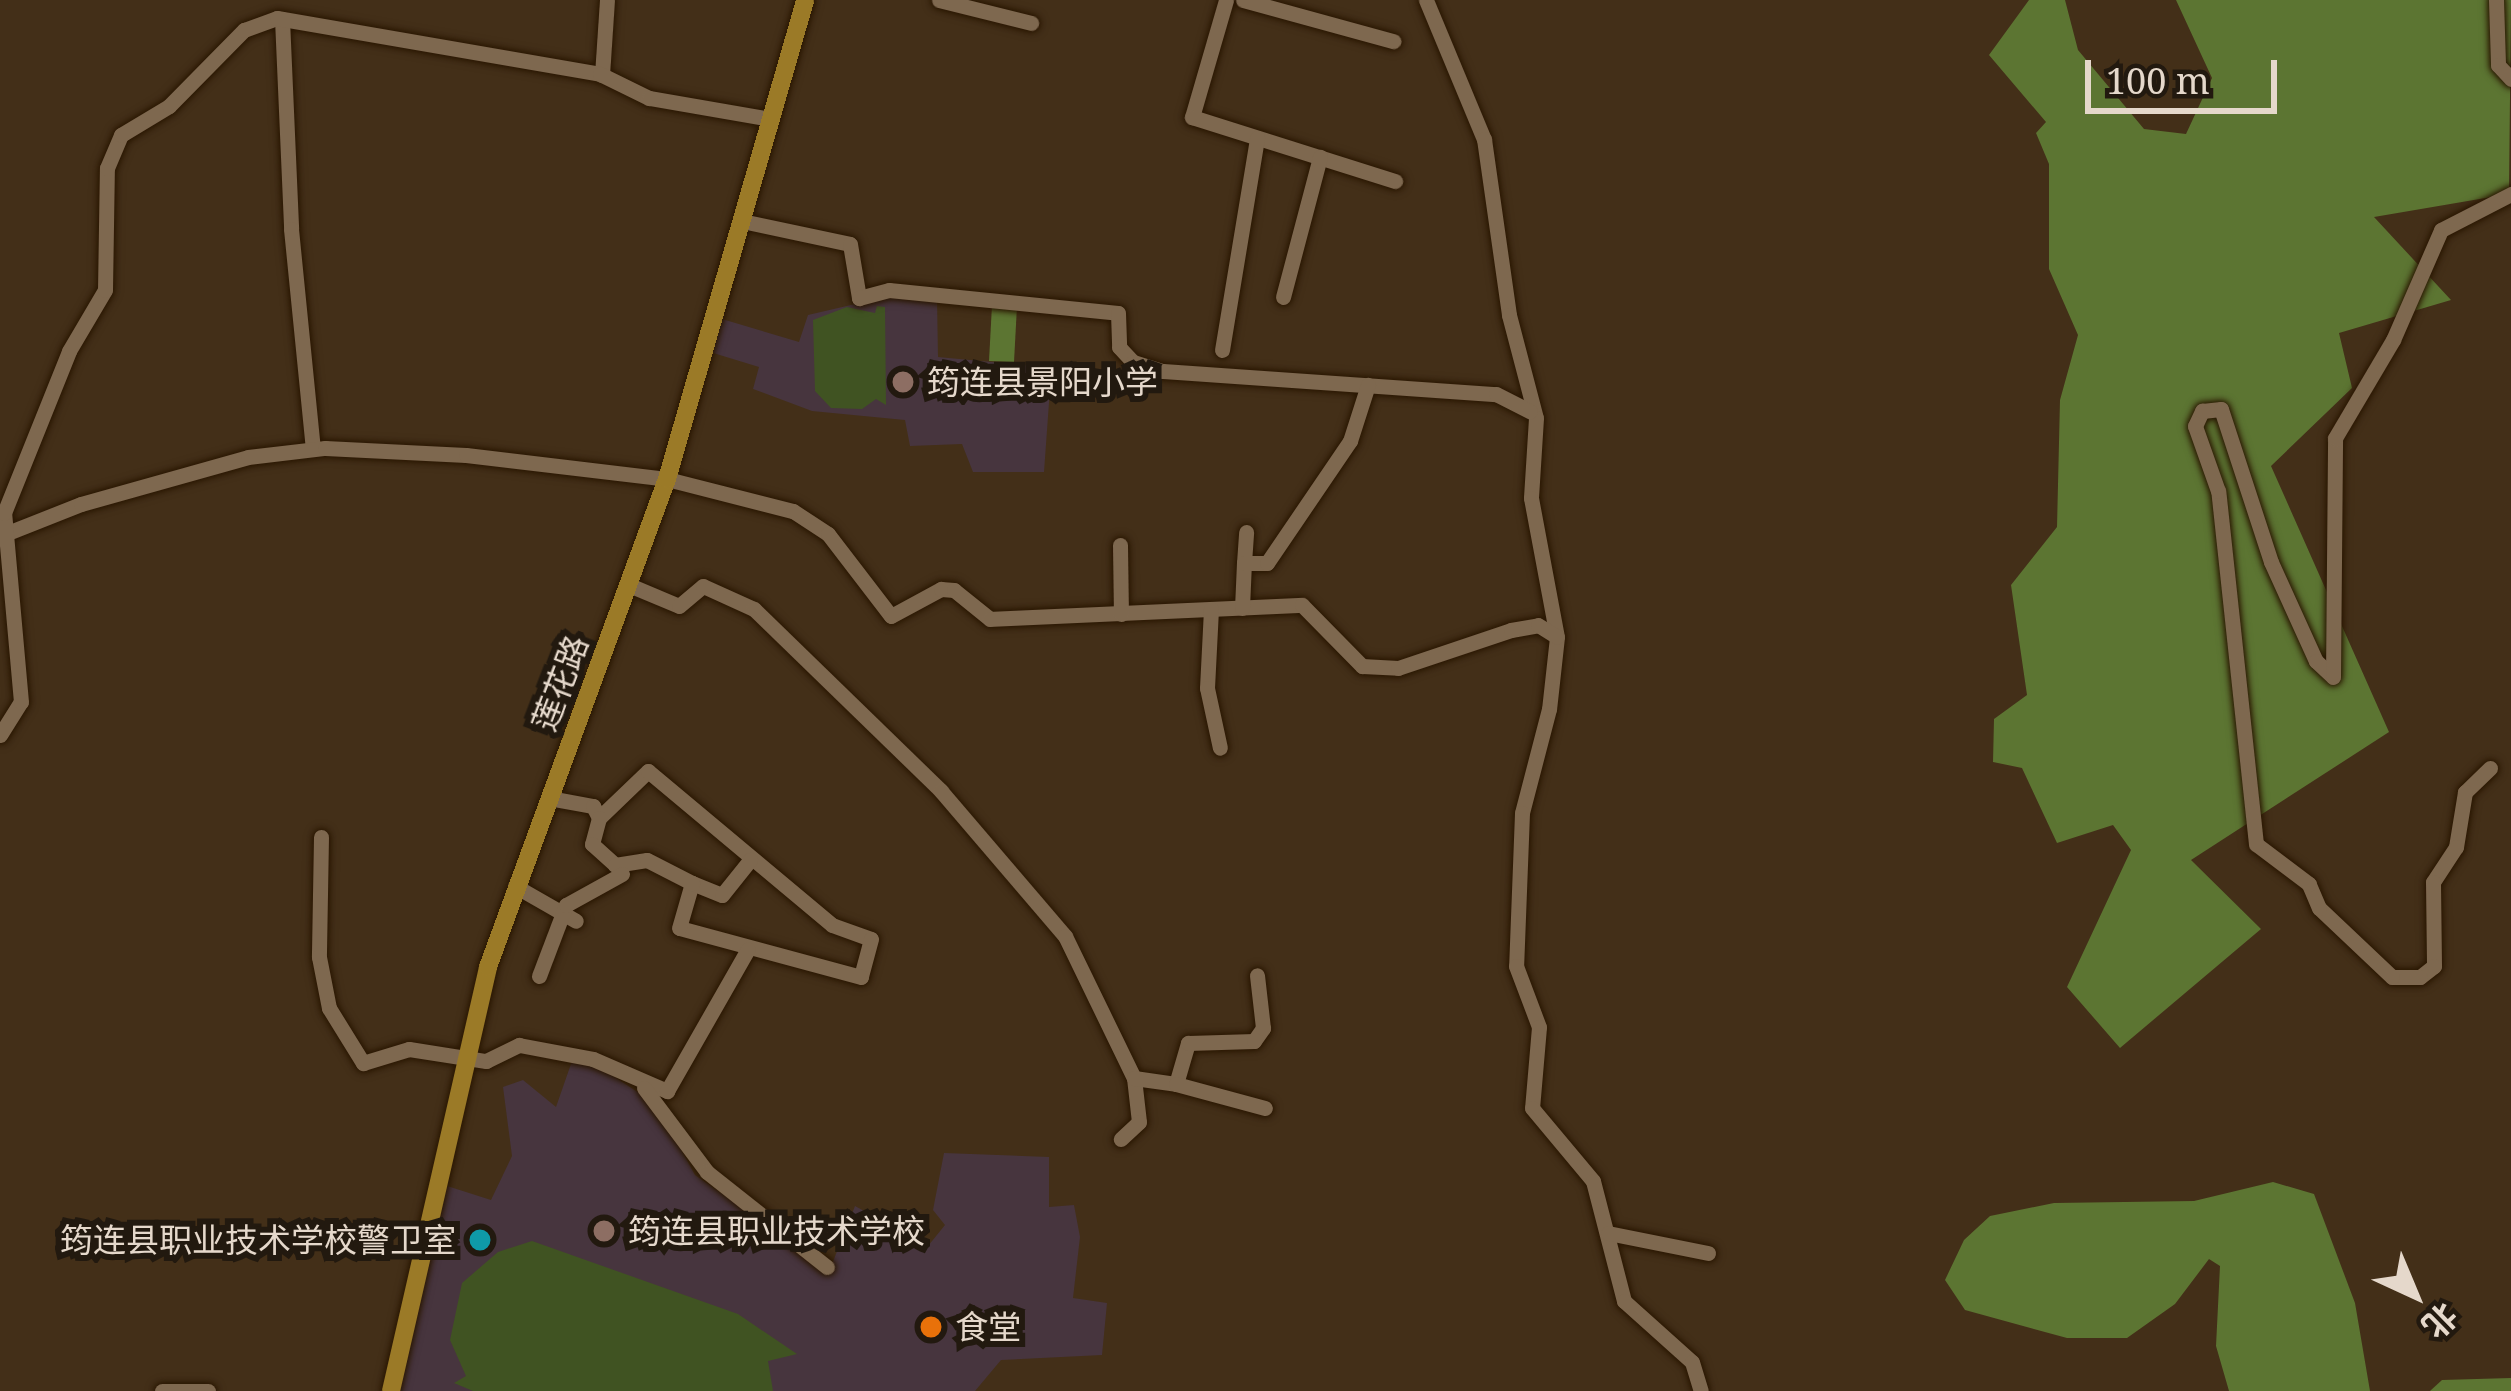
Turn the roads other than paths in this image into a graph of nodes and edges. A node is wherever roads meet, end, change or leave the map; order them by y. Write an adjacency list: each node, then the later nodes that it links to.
1 (608, 0): 11 (street)
2 (805, 0): 13 (main road, 莲花路)
3 (939, 0): 9 (street)
4 (1226, 0): 14 (street)
5 (1243, 0): 10 (street)
6 (1426, 0): 22 (street)
7 (2496, 0): 12 (street)
8 (282, 20): 11 (street); 23 (street); 26 (street)
9 (1031, 23)
10 (1394, 41)
11 (602, 75): 13 (street)
12 (2511, 79)
13 (771, 119): 18 (main road, 莲花路)
14 (1257, 138): 15 (street); 20 (street)
15 (1320, 157): 16 (street); 19 (street)
16 (1394, 181)
17 (2511, 194): 36 (street)
18 (742, 221): 21 (street); 24 (main road, 莲花路)
19 (1283, 297)
20 (1222, 350)
21 (1368, 385): 22 (street); 28 (street)
22 (1536, 418): 33 (street)
23 (313, 449): 24 (street); 26 (street)
24 (667, 479): 29 (main road, 莲花路); 32 (street)
25 (1246, 532): 28 (street)
26 (3, 534): 34 (street)
27 (1120, 545): 32 (street)
28 (1244, 563): 30 (street)
29 (629, 585): 37 (main road, 莲花路); 50 (street)
30 (1242, 608): 31 (street); 33 (street)
31 (1210, 609): 32 (street); 35 (street)
32 (1121, 614)
33 (1557, 637): 55 (street)
34 (0, 735)
35 (1220, 748)
36 (2490, 768)
37 (548, 798): 38 (street); 43 (main road, 莲花路)
38 (599, 818): 40 (street); 42 (street)
39 (321, 837): 49 (street)
40 (750, 860): 42 (street); 46 (street)
41 (622, 874): 44 (street)
42 (692, 883): 46 (street)
43 (515, 886): 44 (street); 49 (main road, 莲花路)
44 (563, 908): 45 (street); 48 (street)
45 (576, 921)
46 (748, 950): 51 (street)
47 (1257, 975): 52 (street)
48 (539, 976)
49 (462, 1062): 51 (street); 60 (main road, 莲花路)
50 (1134, 1078): 52 (street); 54 (street)
51 (638, 1082): 57 (street)
52 (1177, 1084): 53 (street)
53 (1265, 1108)
54 (1121, 1139)
55 (1608, 1233): 56 (street); 61 (street)
56 (1708, 1253)
57 (827, 1267)
58 (162, 1391): 59 (street)
59 (208, 1391)
60 (391, 1391)
61 (1701, 1391)

